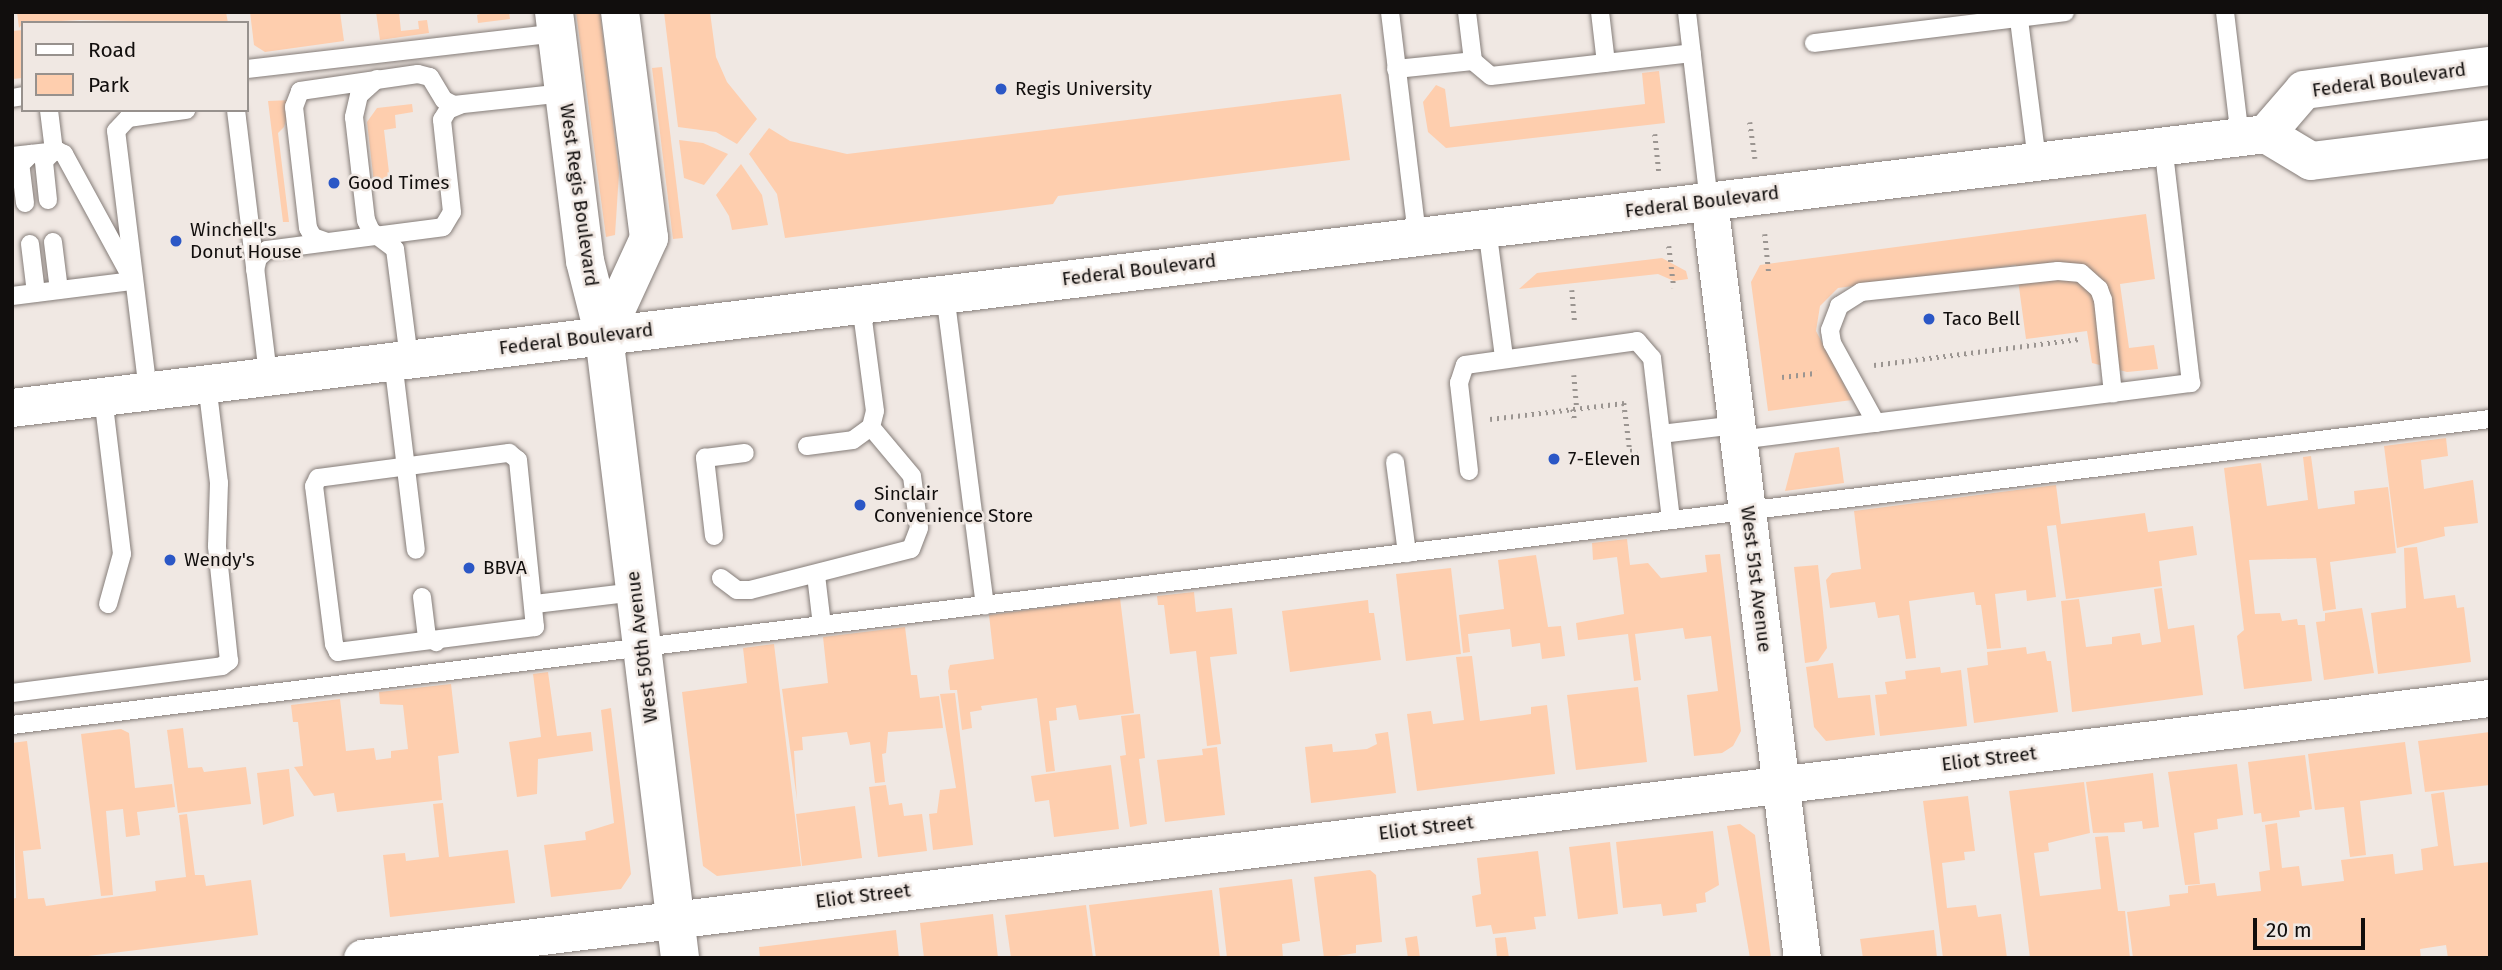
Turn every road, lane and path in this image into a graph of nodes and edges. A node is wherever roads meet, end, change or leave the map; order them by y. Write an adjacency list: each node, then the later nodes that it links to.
1 (620, 12): 60 (main road, West Regis Boulevard)
2 (1390, 12): 16 (lane)
3 (1467, 12): 12 (lane)
4 (1601, 12): 13 (lane)
5 (1687, 12): 11 (lane)
6 (2065, 12): 8 (lane)
7 (2225, 12): 26 (lane)
8 (2018, 15): 10 (lane); 33 (lane)
9 (555, 22): 15 (lane); 19 (main road, West Regis Boulevard)
10 (1814, 43)
11 (1692, 53): 13 (lane); 35 (lane)
12 (1473, 61): 13 (lane); 16 (lane)
13 (1606, 63)
14 (2490, 66): 26 (main road, Federal Boulevard)
15 (248, 69)
16 (1396, 69): 43 (lane)
17 (380, 78): 18 (lane); 37 (lane); 39 (lane)
18 (438, 90): 20 (lane); 25 (lane)
19 (564, 93): 20 (lane); 60 (main road, West Regis Boulevard)
20 (460, 105): 25 (lane)
21 (49, 112): 30 (lane)
22 (113, 112): 27 (lane)
23 (172, 112): 27 (lane)
24 (235, 115): 41 (lane)
25 (442, 126): 40 (lane)
26 (2253, 135): 28 (main road); 29 (main road, Federal Boulevard)
27 (116, 137): 52 (lane)
28 (2490, 139)
29 (2162, 145): 33 (main road, Federal Boulevard); 70 (lane)
30 (54, 151): 31 (lane); 34 (lane); 52 (lane)
31 (31, 154): 32 (lane); 36 (lane)
32 (12, 156)
33 (2037, 161): 35 (main road, Federal Boulevard)
34 (48, 200)
35 (1709, 201): 38 (main road, Federal Boulevard); 79 (street, West 51st Avenue)
36 (25, 203)
37 (366, 220): 42 (lane); 44 (lane)
38 (1488, 228): 43 (main road, Federal Boulevard); 62 (lane)
39 (308, 229): 46 (lane); 48 (lane)
40 (413, 232): 42 (lane); 50 (lane)
41 (251, 233): 49 (lane); 51 (lane)
42 (379, 236): 44 (lane); 50 (lane)
43 (1417, 236): 56 (main road, Federal Boulevard)
44 (352, 239): 46 (lane)
45 (53, 242): 53 (lane)
46 (327, 242): 48 (lane)
47 (30, 244): 55 (lane)
48 (292, 246): 49 (lane)
49 (273, 249): 51 (lane)
50 (396, 253): 63 (lane)
51 (255, 270): 66 (lane)
52 (134, 281): 53 (lane); 69 (lane)
53 (59, 290): 55 (lane)
54 (1572, 290): 59 (path)
55 (36, 293): 57 (lane)
56 (945, 294): 58 (main road, Federal Boulevard); 97 (lane)
57 (12, 296)
58 (861, 304): 60 (main road, Federal Boulevard); 78 (lane)
59 (1575, 326)
60 (604, 336): 63 (main road, Federal Boulevard); 93 (main road, West 50th Avenue)
61 (2084, 339): 64 (path)
62 (1504, 357): 76 (lane); 80 (lane)
63 (401, 360): 66 (main road, Federal Boulevard); 84 (lane)
64 (1846, 369): 67 (path); 70 (lane); 77 (lane)
65 (1574, 374): 73 (path)
66 (268, 376): 68 (main road, Federal Boulevard)
67 (1782, 377)
68 (207, 384): 69 (main road, Federal Boulevard); 101 (lane)
69 (148, 391): 71 (main road, Federal Boulevard)
70 (2113, 393): 77 (lane)
71 (103, 397): 72 (main road, Federal Boulevard); 95 (lane)
72 (12, 408)
73 (1577, 409)
74 (2490, 419): 86 (lane)
75 (1575, 421): 76 (path)
76 (1463, 422): 85 (lane)
77 (1875, 423): 79 (lane)
78 (872, 427): 81 (lane); 91 (lane)
79 (1738, 433): 80 (lane); 86 (street, West 51st Avenue)
80 (1661, 435): 87 (lane)
81 (807, 446)
82 (745, 453): 88 (lane)
83 (1395, 462): 90 (lane)
84 (406, 466): 89 (lane); 96 (lane); 99 (lane)
85 (1469, 471)
86 (1748, 511): 87 (lane); 104 (street, West 51st Avenue)
87 (1671, 520): 90 (lane)
88 (714, 536)
89 (416, 550)
90 (1407, 553): 97 (lane)
91 (816, 575): 92 (lane); 98 (lane)
92 (721, 578)
93 (635, 592): 96 (lane); 100 (main road, West 50th Avenue)
94 (422, 597): 99 (lane)
95 (108, 604)
96 (535, 604): 99 (lane)
97 (985, 605): 98 (lane)
98 (822, 625): 100 (lane)
99 (436, 642)
100 (642, 648): 103 (lane); 105 (main road, West 50th Avenue)
101 (12, 693)
102 (2490, 698): 104 (street, Eliot Street)
103 (12, 725)
104 (1781, 785): 105 (street, Eliot Street); 108 (street, West 51st Avenue)
105 (675, 919): 106 (street, Eliot Street); 107 (main road, West 50th Avenue)
106 (362, 958)
107 (680, 958)
108 (1802, 958)

